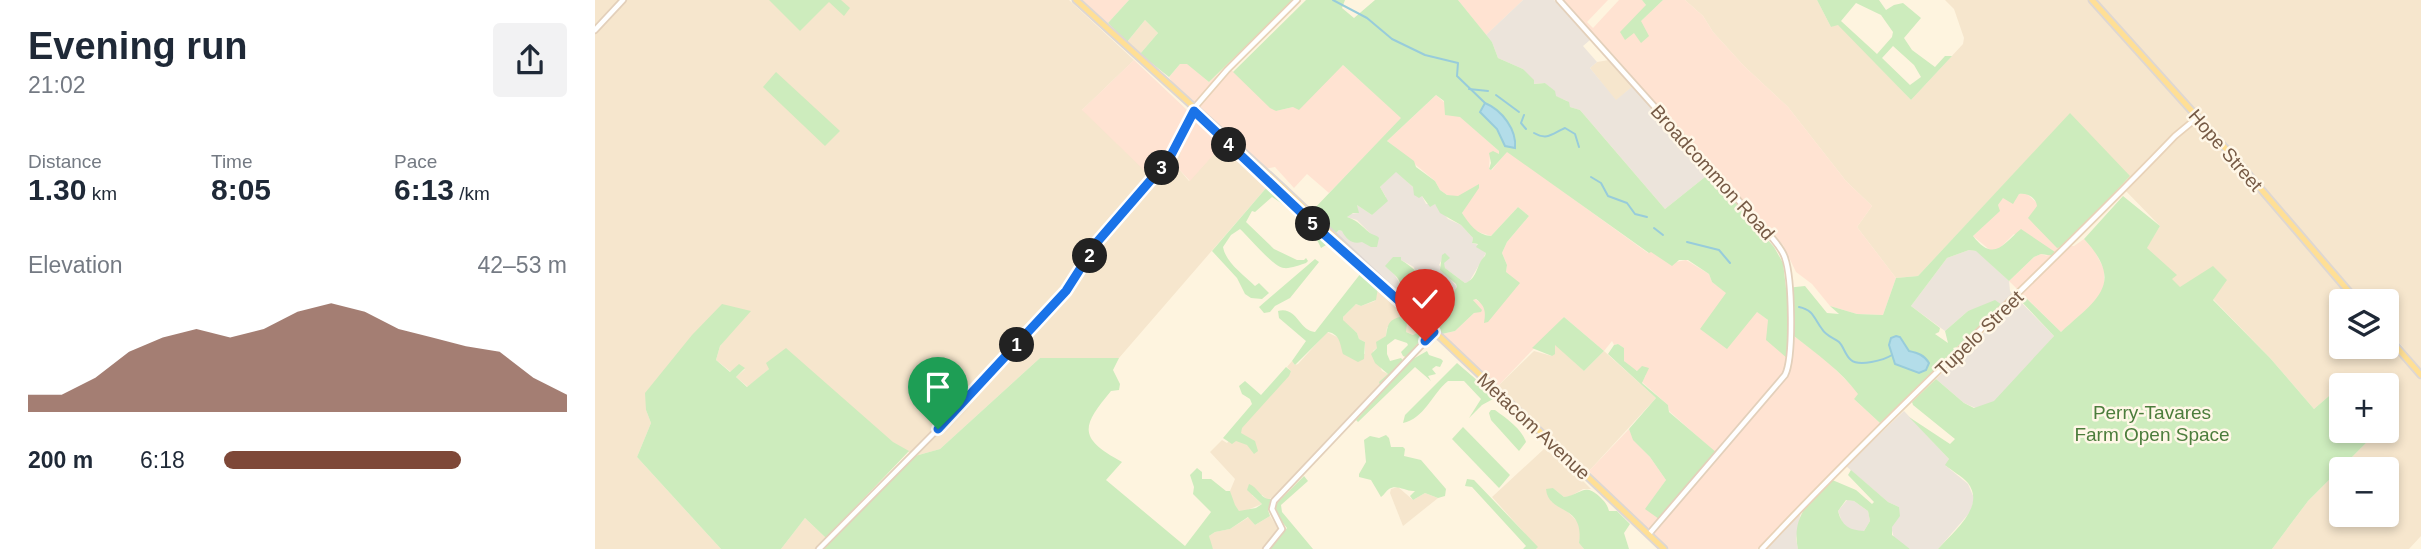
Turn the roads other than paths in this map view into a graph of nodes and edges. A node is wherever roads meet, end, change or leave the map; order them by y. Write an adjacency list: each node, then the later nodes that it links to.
1 (623, 0): 6 (street)
2 (1076, 0): 7 (main road, Metacom Avenue)
3 (1297, 0): 7 (street)
4 (1559, 0): 13 (street, Broadcommon Road)
5 (2092, 0): 8 (main road, Hope Street)
6 (595, 30)
7 (1195, 109): 10 (main road, Metacom Avenue); 14 (street)
8 (2198, 117): 9 (main road, Hope Street); 17 (street, Tupelo Street)
9 (2347, 289)
10 (1434, 332): 13 (main road, Metacom Avenue); 15 (street)
11 (2399, 350): 12 (main road)
12 (2421, 375)
13 (1649, 534): 16 (main road, Metacom Avenue)
14 (819, 549)
15 (1266, 549)
16 (1664, 549)
17 (1762, 549)

